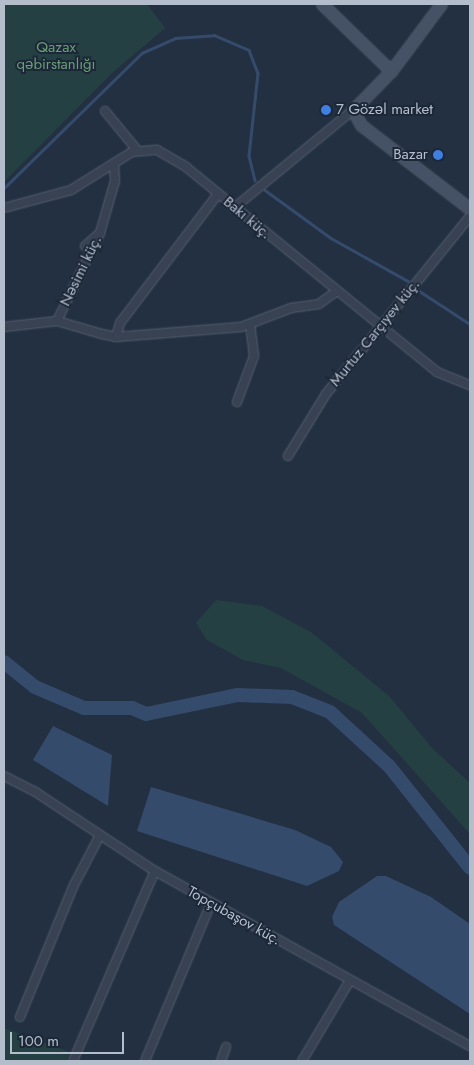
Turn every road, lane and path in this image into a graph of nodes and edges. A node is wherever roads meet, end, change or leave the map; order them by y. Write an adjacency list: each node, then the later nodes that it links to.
1 (322, 4): 3 (street)
2 (441, 4): 3 (street)
3 (391, 72): 4 (street)
4 (352, 110): 10 (street); 11 (street)
5 (105, 111): 6 (street)
6 (137, 150): 7 (street); 8 (street, Bakı küç.)
7 (114, 165): 9 (street); 13 (street, Nəsimi küç.)
8 (218, 194): 10 (street, Bakı küç.); 20 (street)
9 (4, 208)
10 (234, 208): 15 (street, Bakı küç.)
11 (470, 209)
12 (470, 216): 18 (street, Murtuz Carçıyev küç.)
13 (100, 233): 14 (street); 16 (street, Nəsimi küç.)
14 (86, 246)
15 (337, 291): 17 (street); 18 (street, Bakı küç.)
16 (57, 321): 19 (street); 20 (street, Nəsimi küç.)
17 (250, 324): 20 (street); 22 (street)
18 (380, 325): 21 (street, Bakı küç.); 23 (street, Murtuz Carçıyev küç.)
19 (4, 327)
20 (116, 337)
21 (470, 385)
22 (237, 402)
23 (288, 456)
24 (4, 776): 25 (street, Topçubaşov küç.)
25 (99, 837): 26 (street, Topçubaşov küç.); 29 (street)
26 (154, 871): 27 (street, Topçubaşov küç.); 32 (street)
27 (211, 903): 28 (street, Topçubaşov küç.); 33 (street)
28 (350, 980): 30 (street, Topçubaşov küç.); 35 (street)
29 (20, 1017)
30 (470, 1046)
31 (226, 1047): 34 (street)
32 (73, 1061)
33 (145, 1061)
34 (221, 1061)
35 (302, 1061)

